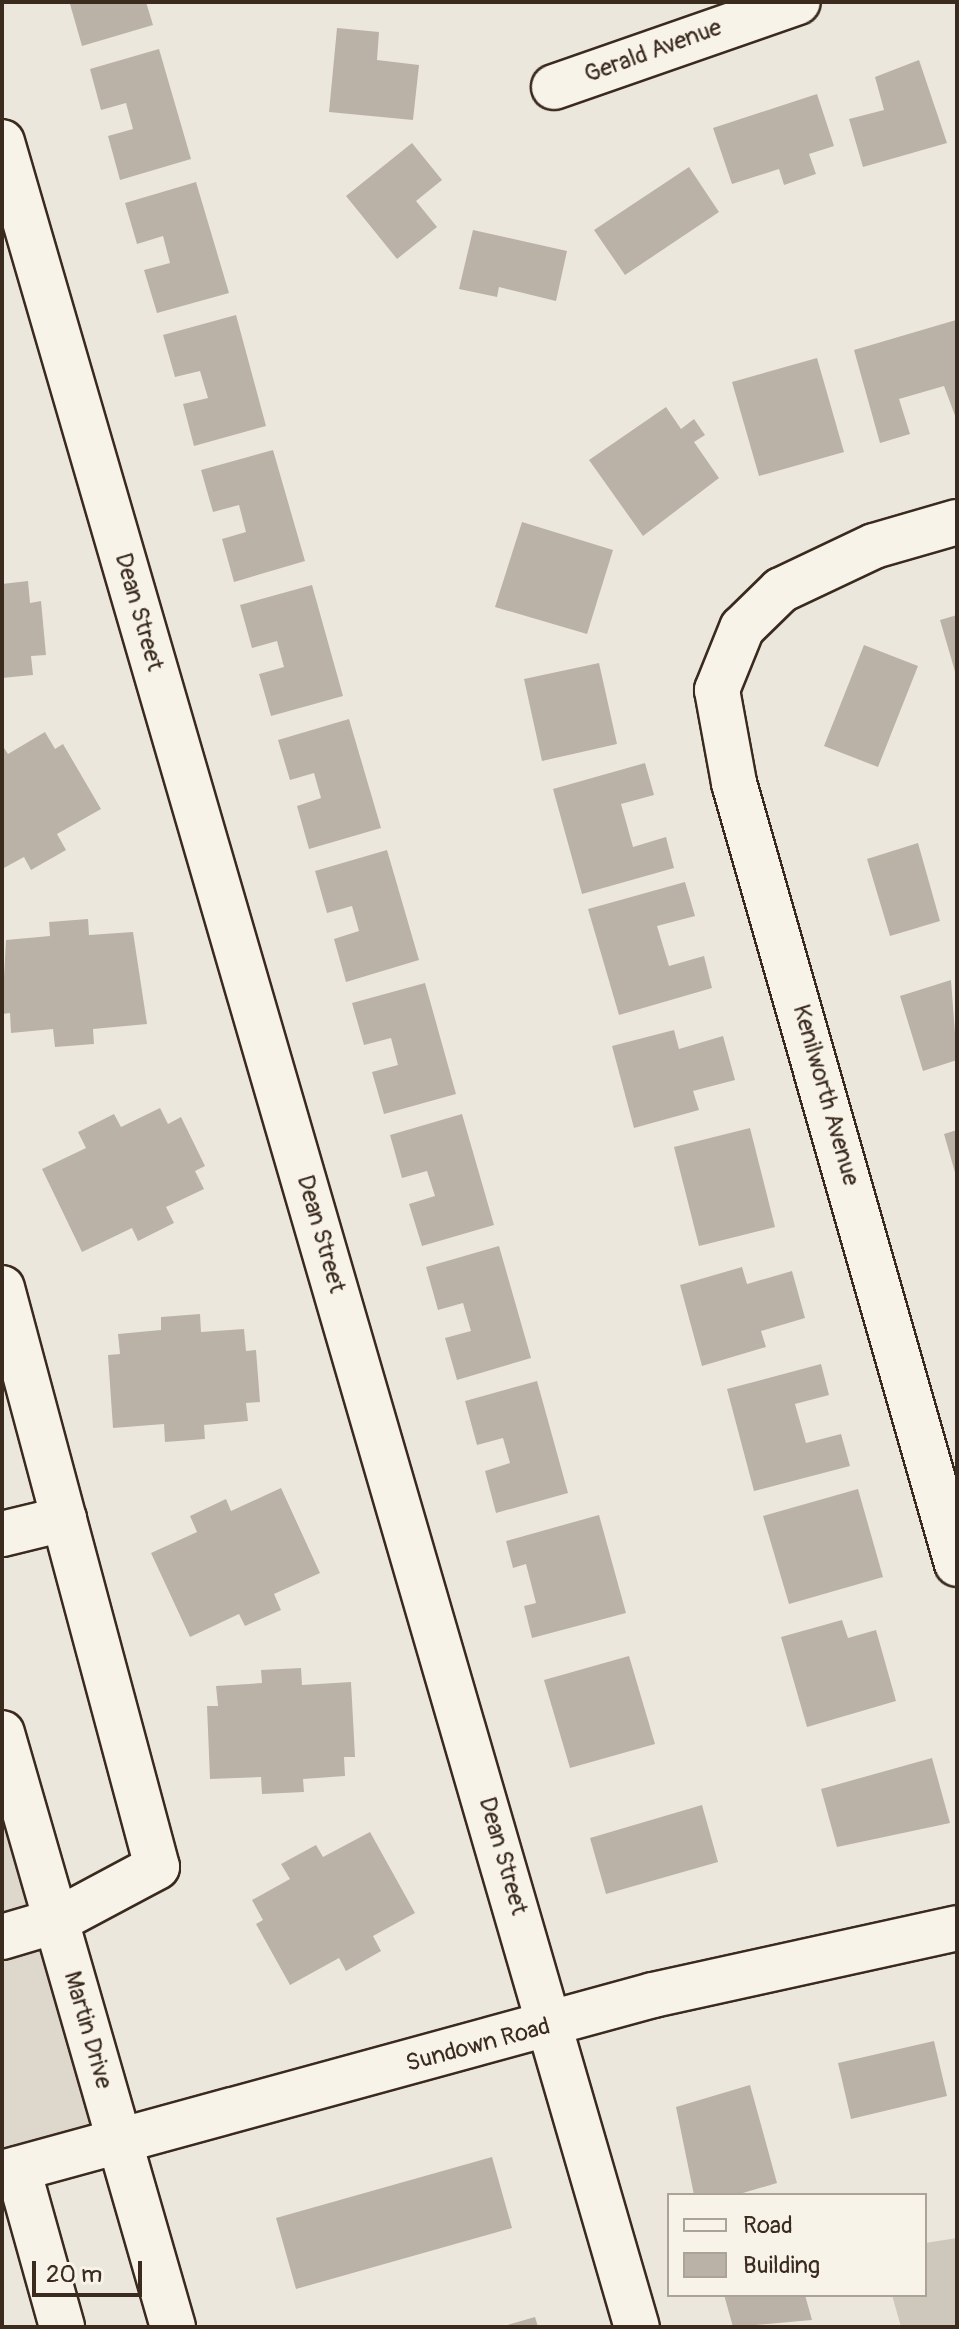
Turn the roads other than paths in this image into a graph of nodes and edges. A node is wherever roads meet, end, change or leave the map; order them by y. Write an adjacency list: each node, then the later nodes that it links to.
1 (798, 2): 2 (street, Gerald Avenue)
2 (554, 87)
3 (2, 142): 13 (street, Dean Street)
4 (957, 522): 8 (street, Kenilworth Avenue)
5 (2, 1288): 6 (street)
6 (64, 1519): 7 (street); 10 (street)
7 (2, 1534)
8 (957, 1564)
9 (2, 1733): 10 (street, Martin Drive)
10 (56, 1921): 12 (street); 14 (street, Martin Drive)
11 (957, 1928): 13 (street, Sundown Road)
12 (2, 1937)
13 (553, 2025): 14 (street, Sundown Road); 18 (street, Dean Street)
14 (120, 2140): 15 (street, Sundown Road); 17 (street, Martin Drive)
15 (10, 2171): 16 (street)
16 (62, 2327)
17 (173, 2327)
18 (637, 2327)

